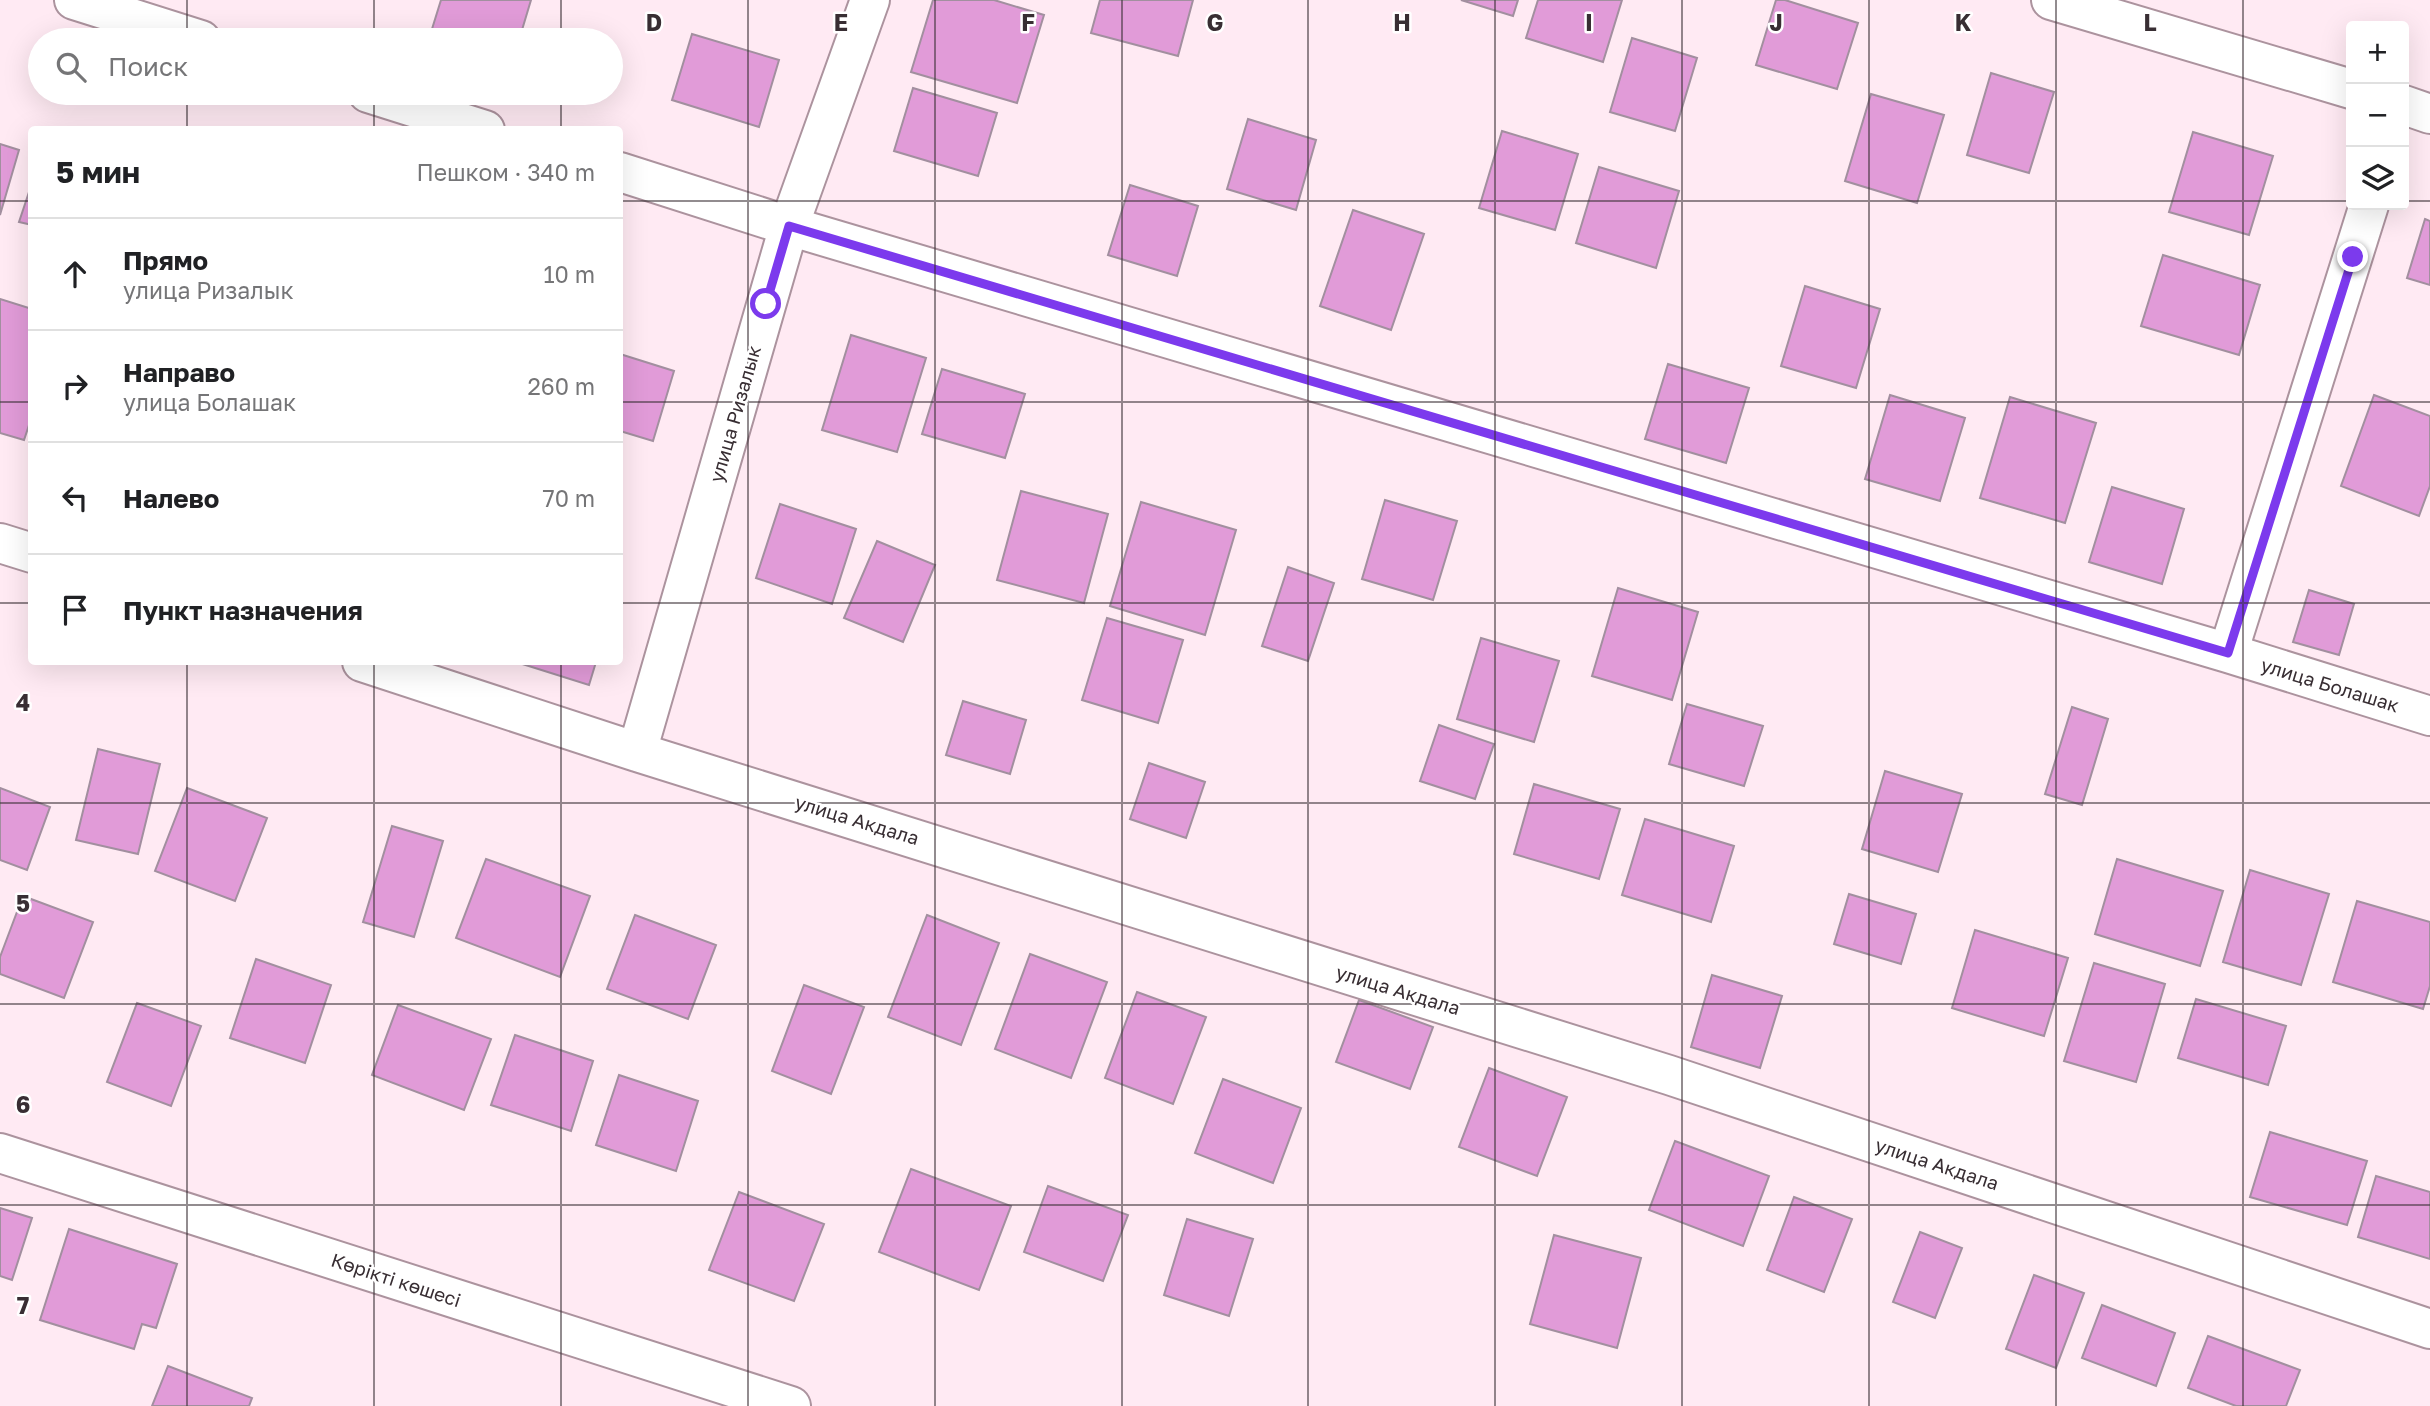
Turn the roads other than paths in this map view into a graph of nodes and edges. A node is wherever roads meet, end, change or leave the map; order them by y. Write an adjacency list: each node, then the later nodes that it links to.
1 (74, 0): 4 (street)
2 (870, 0): 12 (street, улица Ризалык)
3 (2051, 0): 5 (street)
4 (163, 28)
5 (2346, 88)
6 (406, 105): 9 (street)
7 (2409, 107): 8 (street)
8 (2430, 114)
9 (472, 126)
10 (623, 173): 12 (street, улица Болашак)
11 (2367, 210): 15 (street)
12 (789, 226): 15 (street, улица Болашак); 18 (street, улица Ризалык)
13 (0, 543): 14 (street)
14 (28, 552)
15 (2228, 653): 17 (street, улица Болашак)
16 (371, 665): 18 (street, улица Акдала)
17 (2430, 716)
18 (637, 752): 20 (street, улица Акдала)
19 (0, 1153): 21 (street, Көрікті көшесі)
20 (2430, 1329)
21 (791, 1406)

